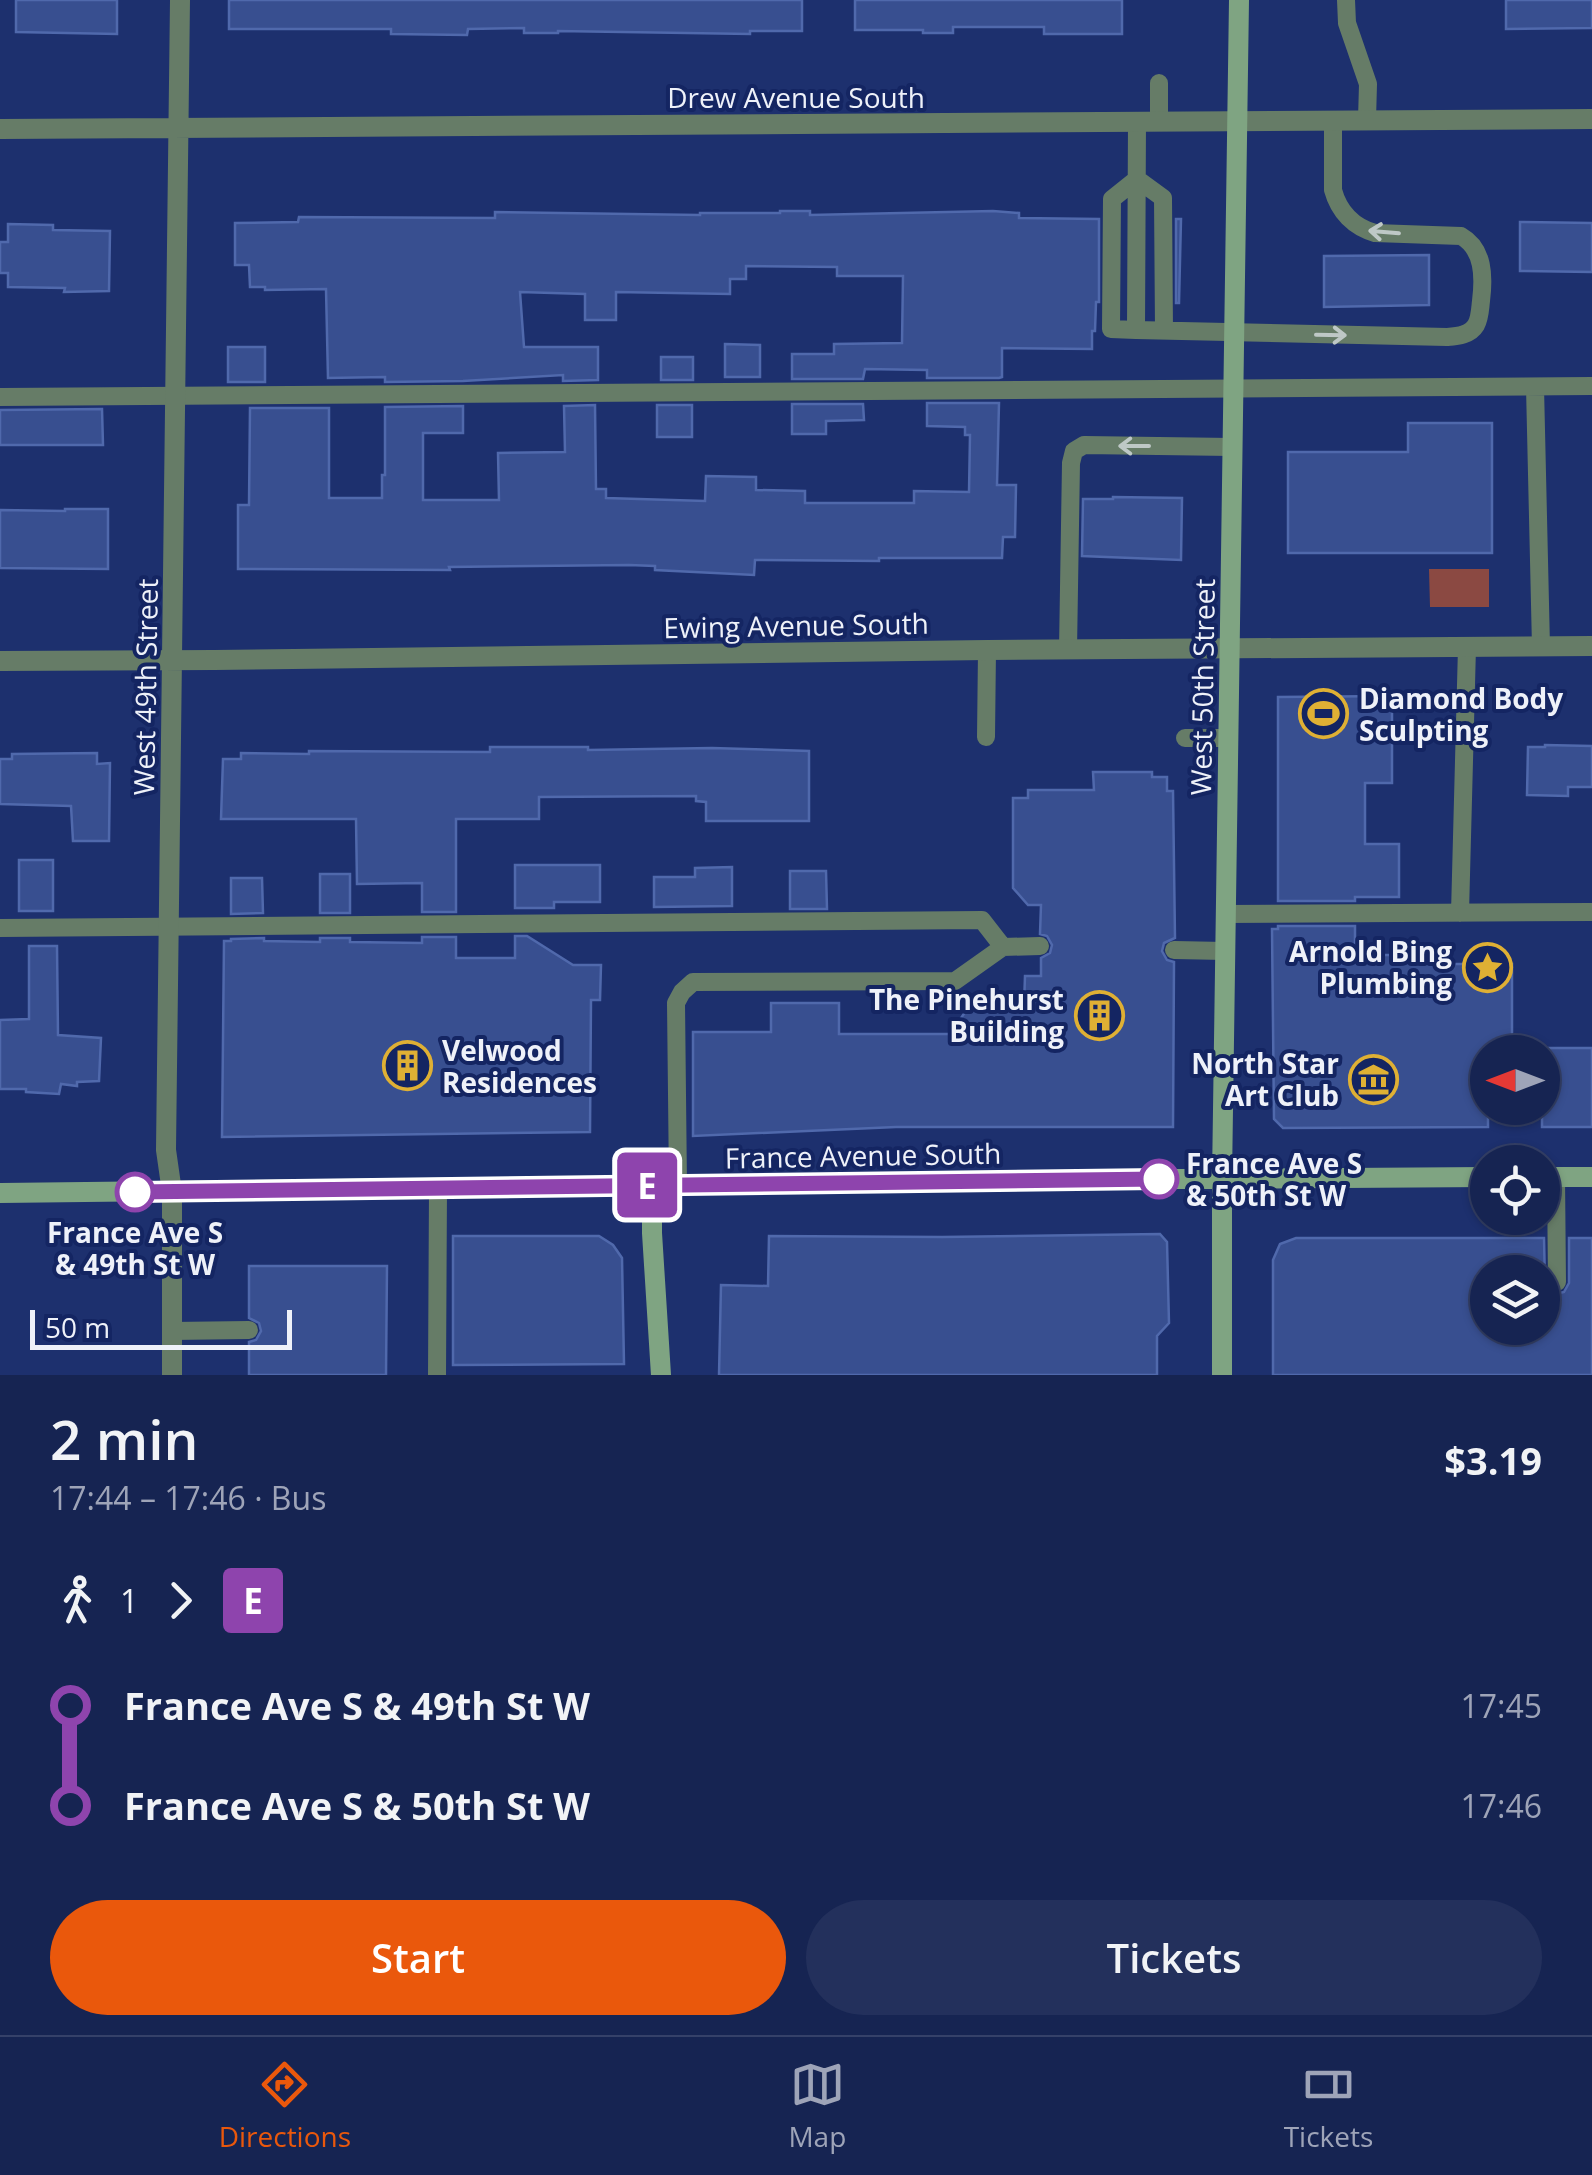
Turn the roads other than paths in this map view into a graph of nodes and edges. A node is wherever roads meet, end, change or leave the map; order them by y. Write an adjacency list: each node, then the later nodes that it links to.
1 (180, 0): 10 (street, West 49th Street)
2 (1239, 0): 9 (main road, West 50th Street)
3 (1346, 0): 7 (lane)
4 (1159, 83): 8 (lane)
5 (1592, 119): 7 (street, Drew Avenue South)
6 (1333, 120): 7 (street, Drew Avenue South); 9 (street, Drew Avenue South); 14 (lane, one-way to 6)
7 (1367, 120)
8 (1148, 122): 9 (street, Drew Avenue South); 10 (street, Drew Avenue South); 12 (lane)
9 (1236, 122): 14 (main road, West 50th Street)
10 (178, 128): 11 (street, Drew Avenue South); 18 (street, West 49th Street)
11 (0, 129)
12 (1137, 179): 13 (lane); 13 (lane)
13 (1164, 330): 14 (lane)
14 (1234, 330): 17 (main road, West 50th Street)
15 (1535, 386): 16 (lane); 17 (lane); 23 (lane)
16 (1592, 386)
17 (1232, 388): 18 (lane); 20 (main road, West 50th Street)
18 (177, 395): 19 (lane); 28 (street, West 49th Street)
19 (0, 396)
20 (1232, 447): 24 (main road, West 50th Street); 26 (lane, one-way to 26)
21 (1592, 646): 23 (street, Ewing Avenue South)
22 (1467, 647): 23 (street, Ewing Avenue South); 24 (street, Ewing Avenue South); 33 (lane)
23 (1541, 647)
24 (1231, 648): 26 (street, Ewing Avenue South); 31 (main road, West 50th Street)
25 (987, 650): 26 (street, Ewing Avenue South); 28 (street, Ewing Avenue South); 29 (lane)
26 (1068, 650)
27 (0, 661): 28 (street, Ewing Avenue South)
28 (173, 661): 35 (street, West 49th Street)
29 (986, 737)
30 (1185, 738): 31 (lane)
31 (1230, 738): 34 (main road, West 50th Street)
32 (1592, 912): 33 (lane)
33 (1460, 913): 34 (lane)
34 (1225, 914): 40 (main road, West 50th Street)
35 (170, 927): 36 (lane); 38 (lane); 48 (street, West 49th Street)
36 (0, 928)
37 (1040, 946): 38 (lane)
38 (1003, 947): 46 (lane)
39 (1174, 950): 40 (lane)
40 (1225, 950): 44 (main road, West 50th Street)
41 (1560, 1177): 42 (main road)
42 (1592, 1177)
43 (1470, 1178): 44 (main road, France Avenue South)
44 (1222, 1179): 46 (main road, France Avenue South); 55 (main road, West 50th Street)
45 (652, 1185): 46 (main road, France Avenue South); 47 (main road, France Avenue South); 54 (main road)
46 (678, 1185)
47 (438, 1188): 48 (main road, France Avenue South); 53 (lane)
48 (172, 1192): 49 (main road, France Avenue South); 51 (street, West 49th Street)
49 (0, 1193)
50 (249, 1330): 51 (lane)
51 (172, 1331): 52 (street, West 49th Street)
52 (172, 1375)
53 (436, 1375)
54 (660, 1375)
55 (1222, 1375)

